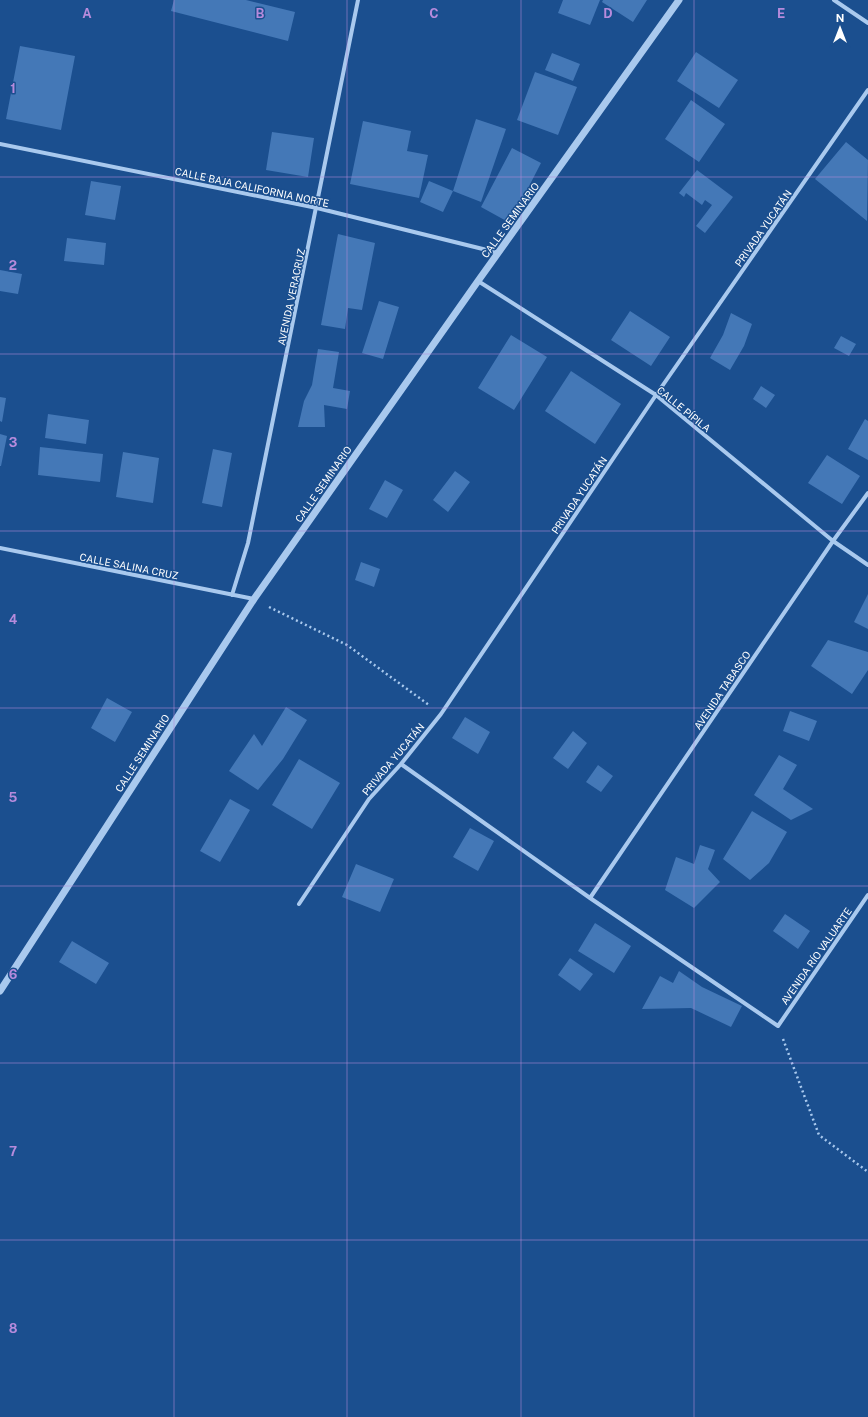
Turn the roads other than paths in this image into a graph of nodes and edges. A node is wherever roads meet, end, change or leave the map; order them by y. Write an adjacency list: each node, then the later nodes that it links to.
1 (358, 0): 7 (street, AVENIDA VERACRUZ)
2 (679, 0): 8 (street, CALLE SEMINARIO)
3 (834, 0): 4 (street)
4 (868, 23)
5 (868, 90): 10 (street, PRIVADA YUCATÁN)
6 (0, 144): 7 (street, CALLE BAJA CALIFORNIA NORTE)
7 (317, 208): 8 (street, CALLE BAJA CALIFORNIA NORTE); 15 (street, AVENIDA VERACRUZ)
8 (500, 253): 9 (street, CALLE SEMINARIO)
9 (478, 281): 10 (street, CALLE PÍPILA); 16 (street, CALLE SEMINARIO)
10 (656, 395): 12 (street, CALLE PÍPILA); 17 (street, PRIVADA YUCATÁN)
11 (868, 493): 12 (street, AVENIDA TABASCO)
12 (833, 541): 14 (street, CALLE PÍPILA); 19 (street, AVENIDA TABASCO)
13 (0, 548): 15 (street, CALLE SALINA CRUZ)
14 (868, 565)
15 (232, 595): 16 (street, CALLE SALINA CRUZ)
16 (254, 599): 21 (street, CALLE SEMINARIO)
17 (401, 764): 19 (street); 20 (street, PRIVADA YUCATÁN)
18 (868, 895): 19 (street, AVENIDA RÍO VALUARTE)
19 (590, 898)
20 (299, 904)
21 (0, 991)

